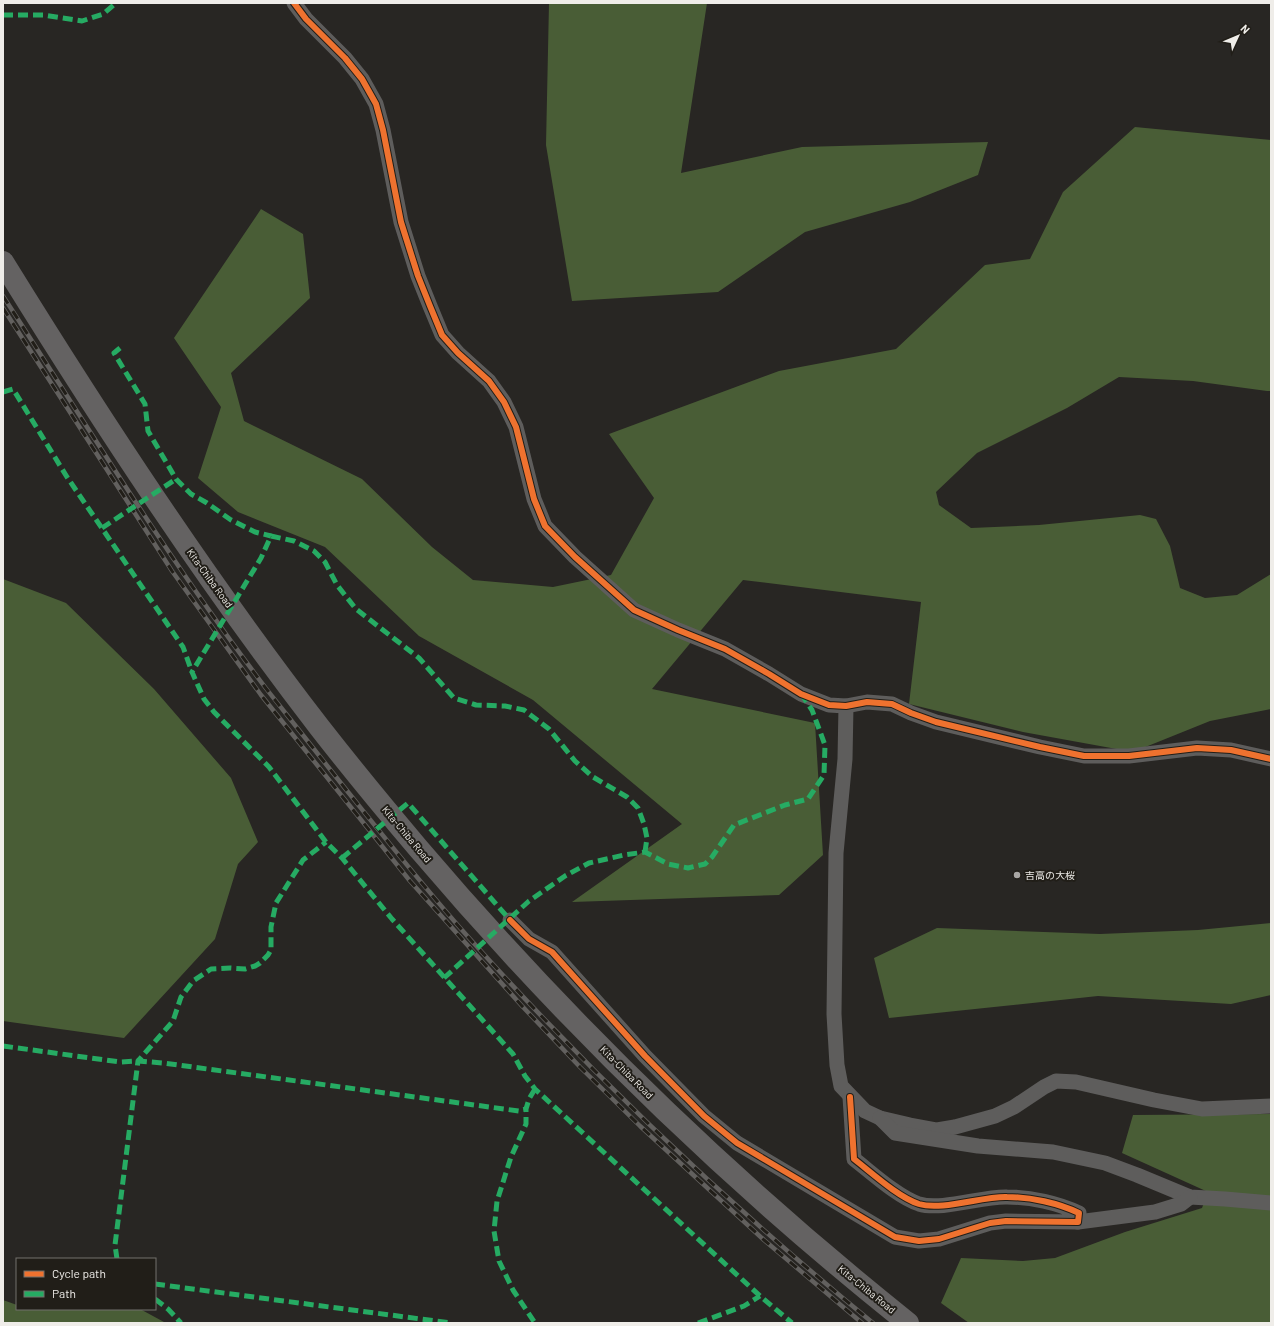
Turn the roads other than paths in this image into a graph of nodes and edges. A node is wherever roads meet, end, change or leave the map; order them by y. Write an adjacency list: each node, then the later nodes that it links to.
1 (294, 3): 3 (street)
2 (3, 262): 12 (highway, Kita-Chiba Road)
3 (846, 706): 4 (street); 6 (street)
4 (1269, 757)
5 (510, 920): 11 (street)
6 (850, 1097): 8 (street); 11 (street)
7 (1271, 1106): 8 (street)
8 (880, 1118): 9 (street)
9 (1190, 1197): 10 (street); 11 (street)
10 (1271, 1203)
11 (1078, 1222)
12 (908, 1323)

